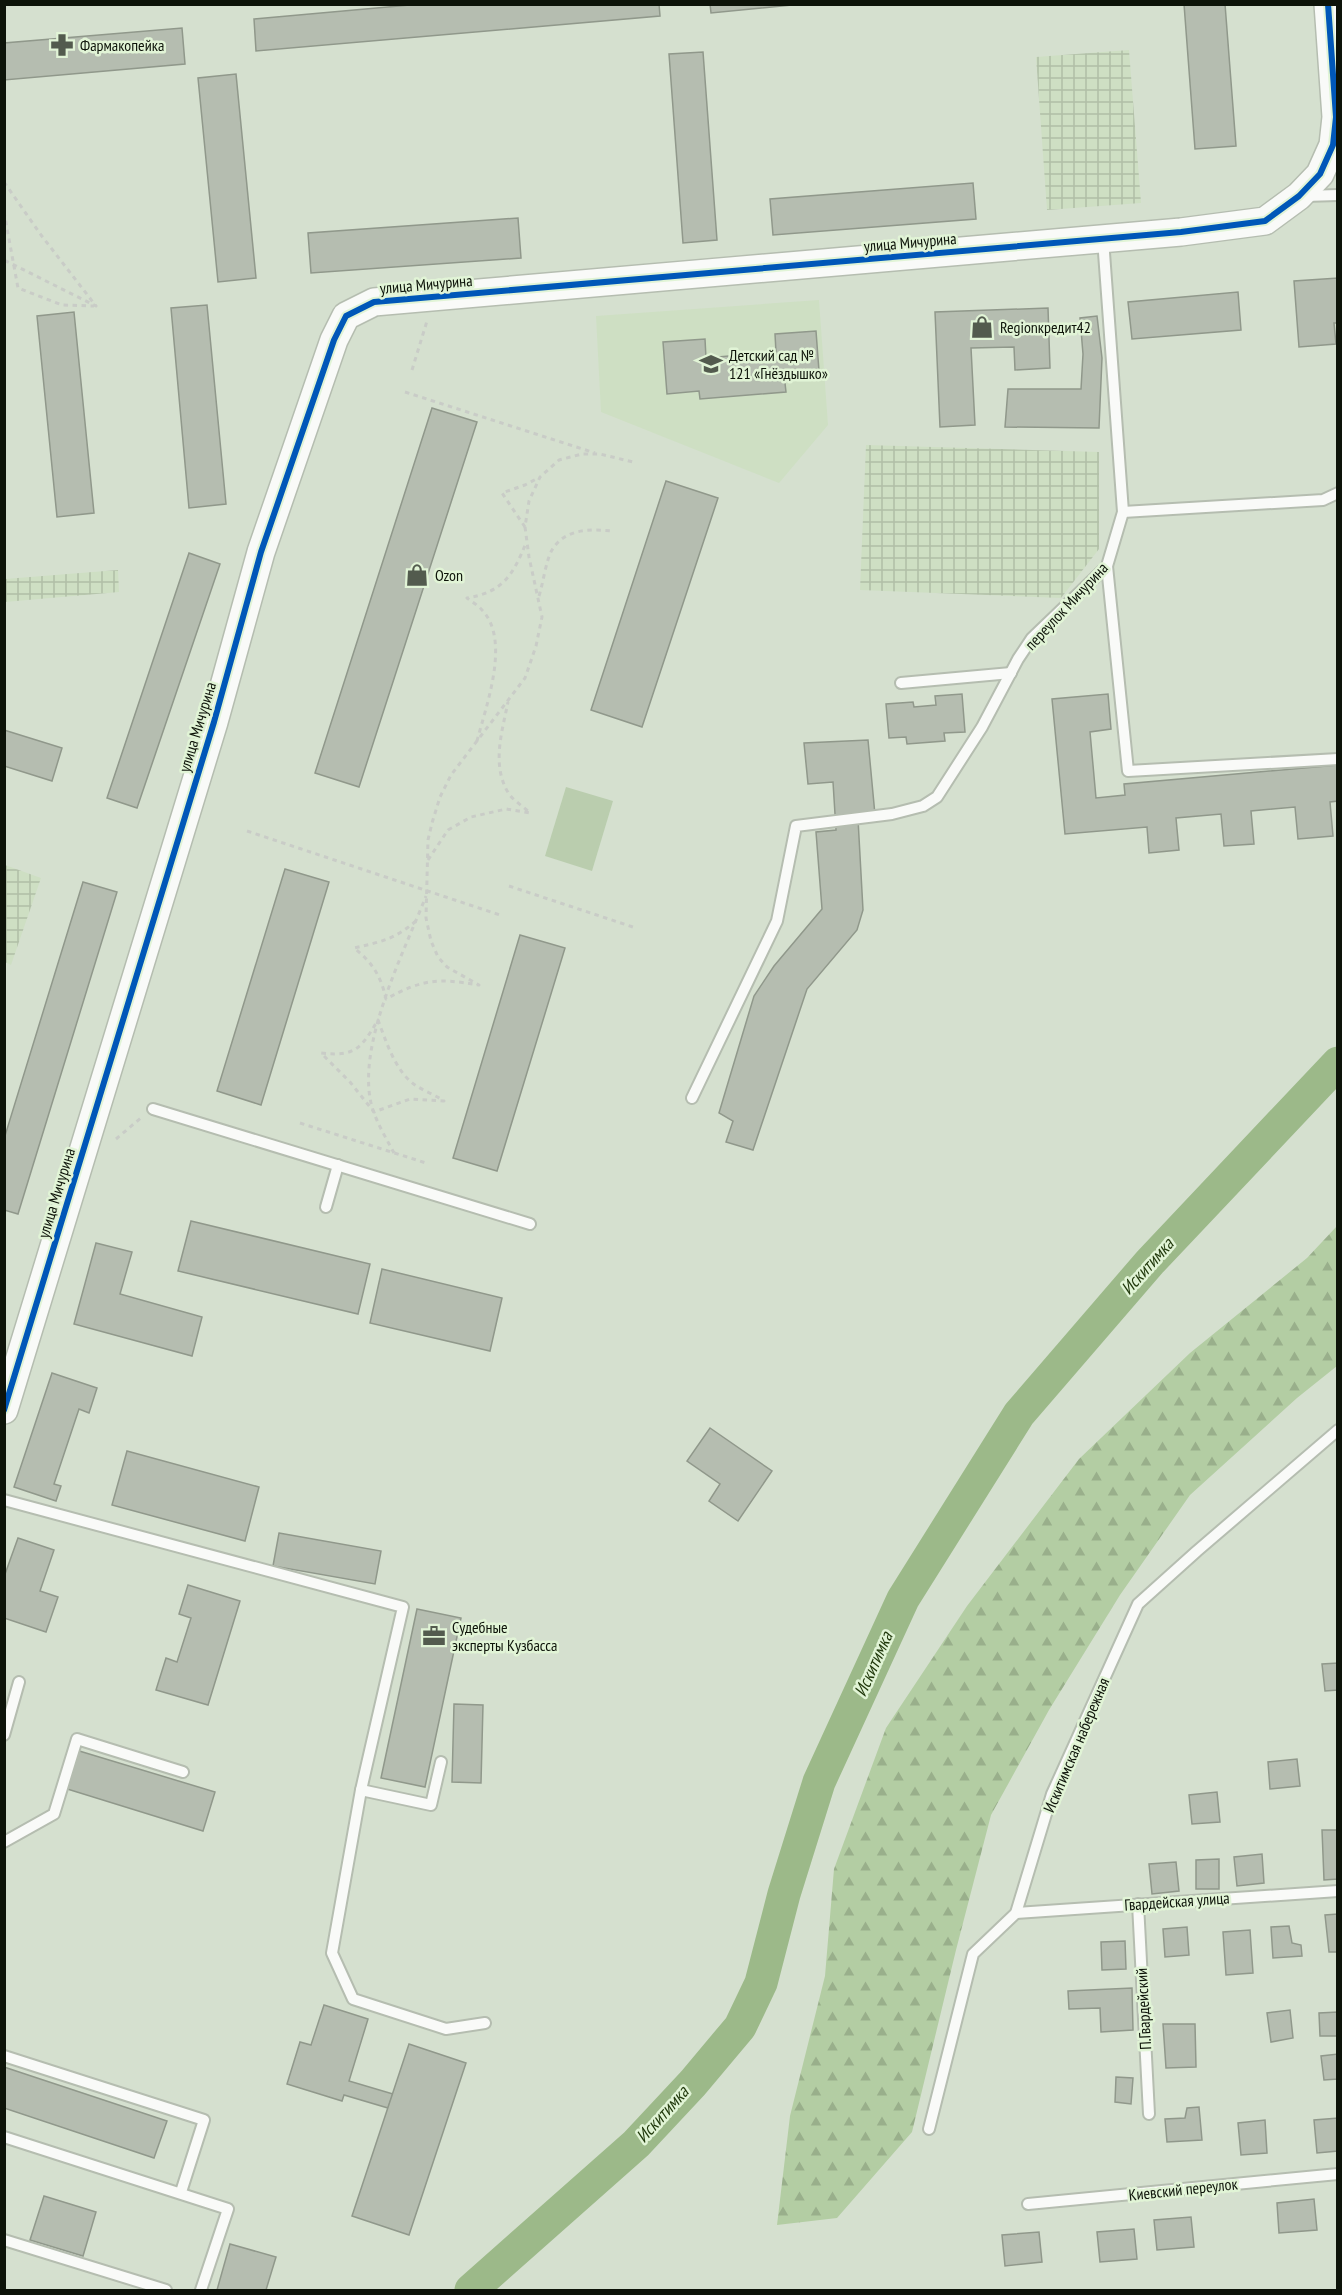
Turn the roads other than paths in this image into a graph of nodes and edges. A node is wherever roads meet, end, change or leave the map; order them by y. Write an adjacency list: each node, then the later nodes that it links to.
1 (1328, 4): 2 (street, улица Мичурина)
2 (1337, 117): 4 (street, улица Мичурина)
3 (1338, 195): 4 (lane)
4 (1299, 196): 5 (street, улица Мичурина)
5 (1103, 238): 7 (lane, переулок Мичурина); 17 (street, улица Мичурина)
6 (1338, 493): 7 (lane)
7 (1123, 512): 8 (lane, переулок Мичурина)
8 (1107, 566): 9 (lane, переулок Мичурина); 11 (lane)
9 (1011, 673): 10 (lane); 12 (lane, переулок Мичурина)
10 (902, 683)
11 (1338, 759)
12 (692, 1098)
13 (153, 1109): 14 (lane)
14 (338, 1165): 15 (lane); 16 (lane)
15 (326, 1207)
16 (530, 1224)
17 (4, 1410)
18 (1338, 1430): 28 (lane, Искитимская набережная)
19 (4, 1500): 24 (lane)
20 (19, 1682): 21 (lane)
21 (4, 1735)
22 (441, 1762): 24 (lane)
23 (183, 1772): 25 (lane)
24 (361, 1790): 29 (lane)
25 (4, 1842)
26 (1338, 1891): 27 (lane, Гвардейская улица)
27 (1138, 1904): 28 (lane, Гвардейская улица); 31 (lane, П.Гвардейский)
28 (1016, 1913): 32 (lane, Искитимская набережная)
29 (485, 2023)
30 (4, 2055): 35 (lane)
31 (1149, 2114)
32 (929, 2129)
33 (4, 2137): 35 (lane)
34 (1338, 2174): 36 (lane, Киевский переулок)
35 (182, 2192): 39 (lane)
36 (1028, 2204)
37 (4, 2240): 38 (lane)
38 (166, 2290)
39 (201, 2290)

